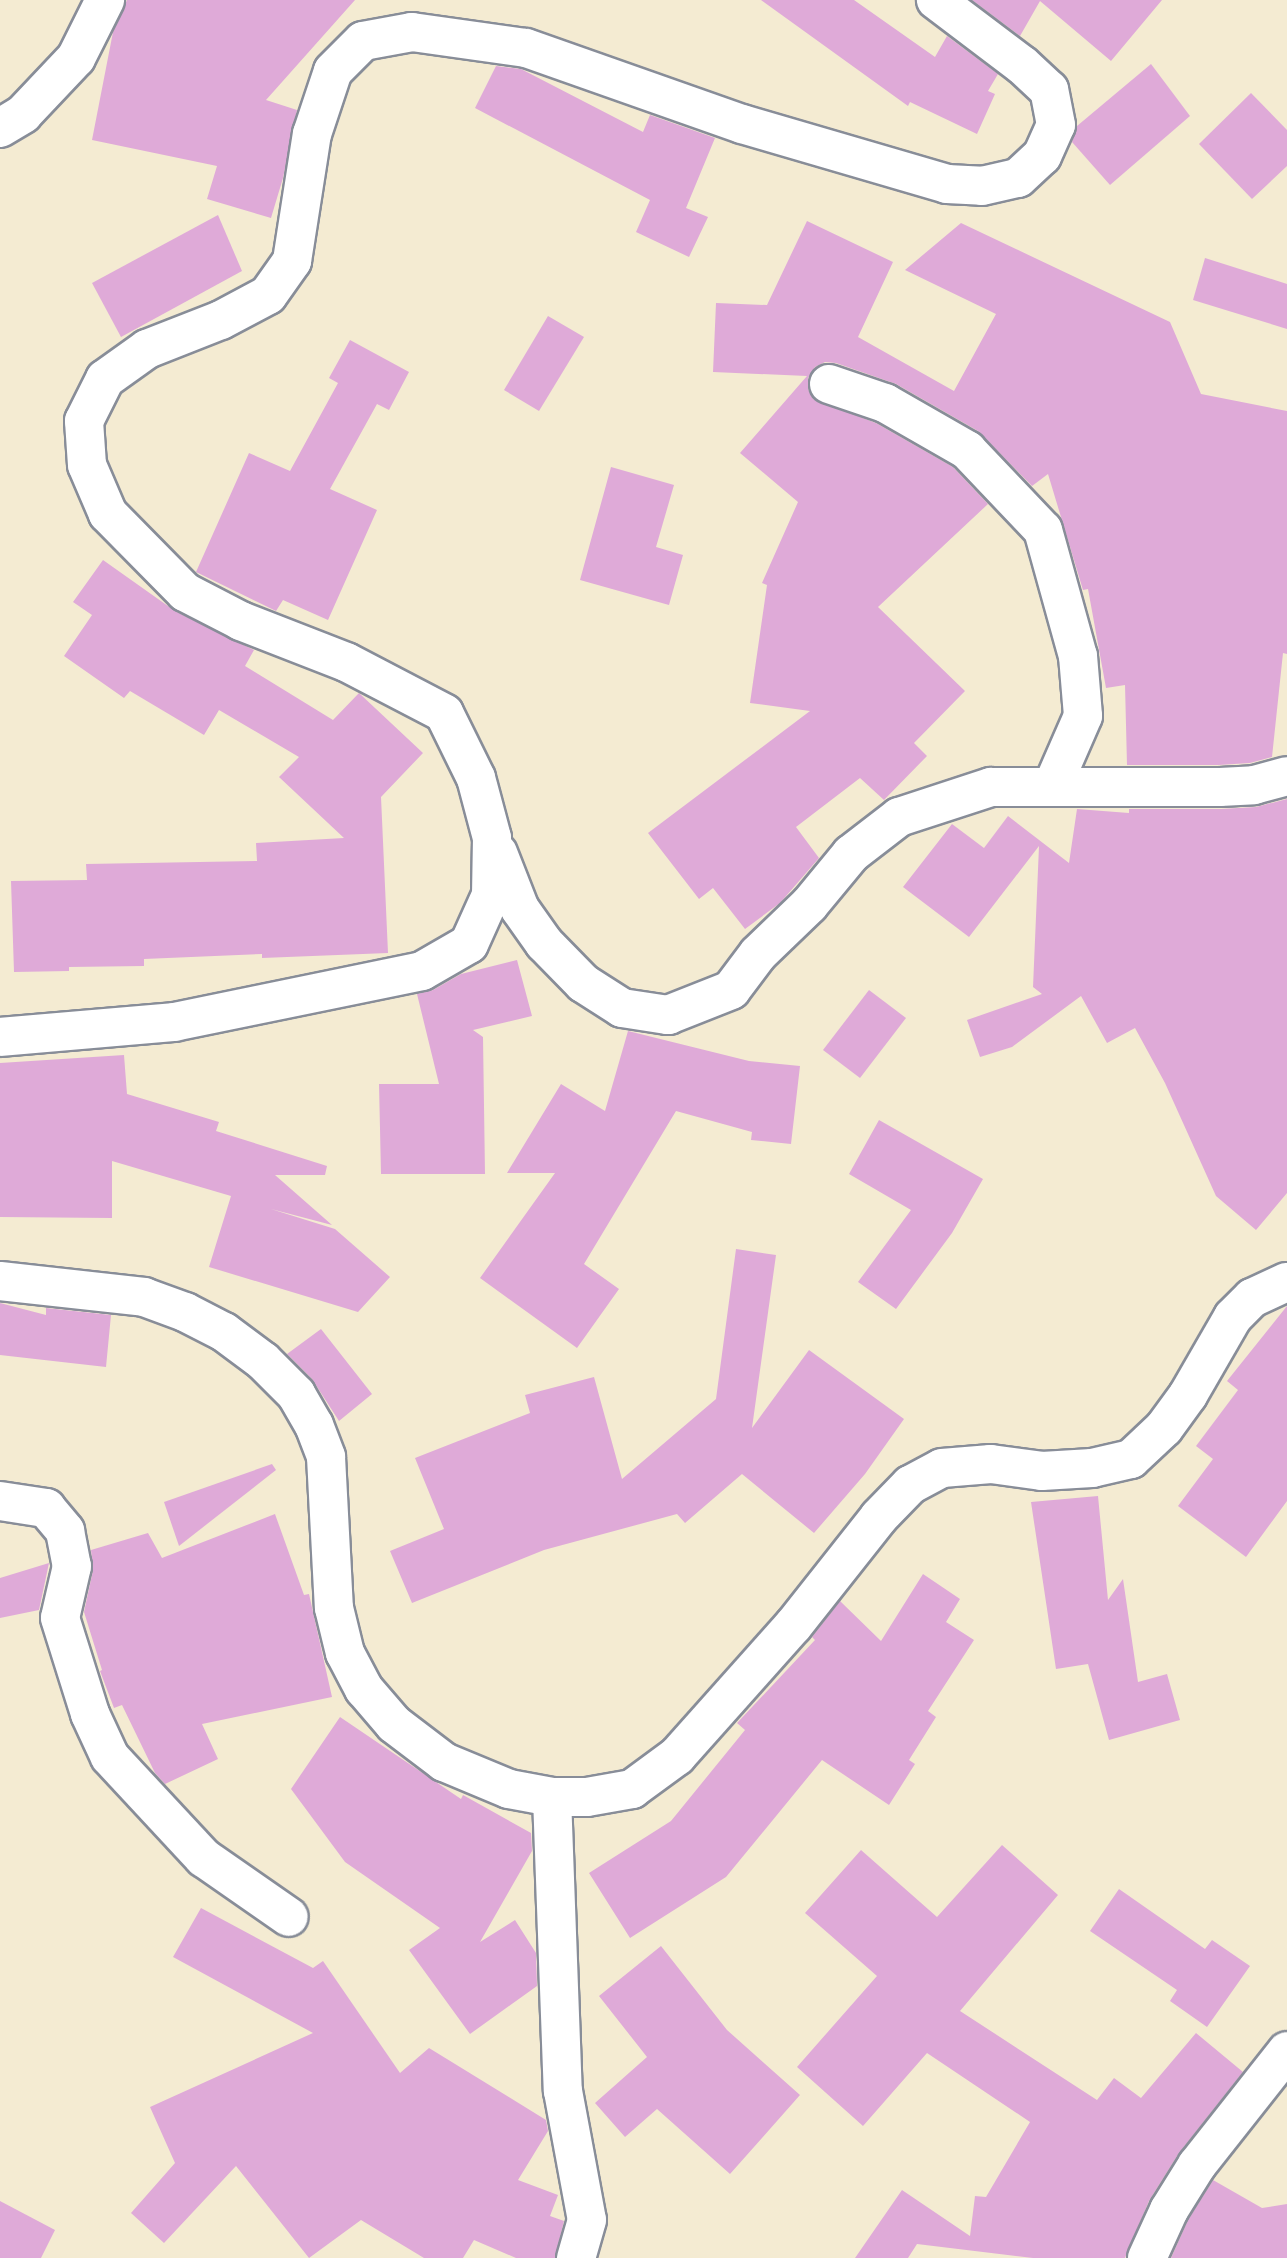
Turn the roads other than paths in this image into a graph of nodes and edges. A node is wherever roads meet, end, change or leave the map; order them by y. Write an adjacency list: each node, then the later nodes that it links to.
1 (105, 0): 3 (street)
2 (936, 0): 7 (street)
3 (0, 128)
4 (829, 384): 6 (street)
5 (1287, 776): 6 (street)
6 (1052, 787): 7 (street)
7 (492, 838): 8 (street)
8 (0, 1037)
9 (0, 1280): 12 (street)
10 (1287, 1282): 12 (street)
11 (0, 1501): 13 (street)
12 (552, 1797): 15 (street)
13 (289, 1917)
14 (1287, 2051): 16 (street)
15 (576, 2258)
16 (1147, 2258)

